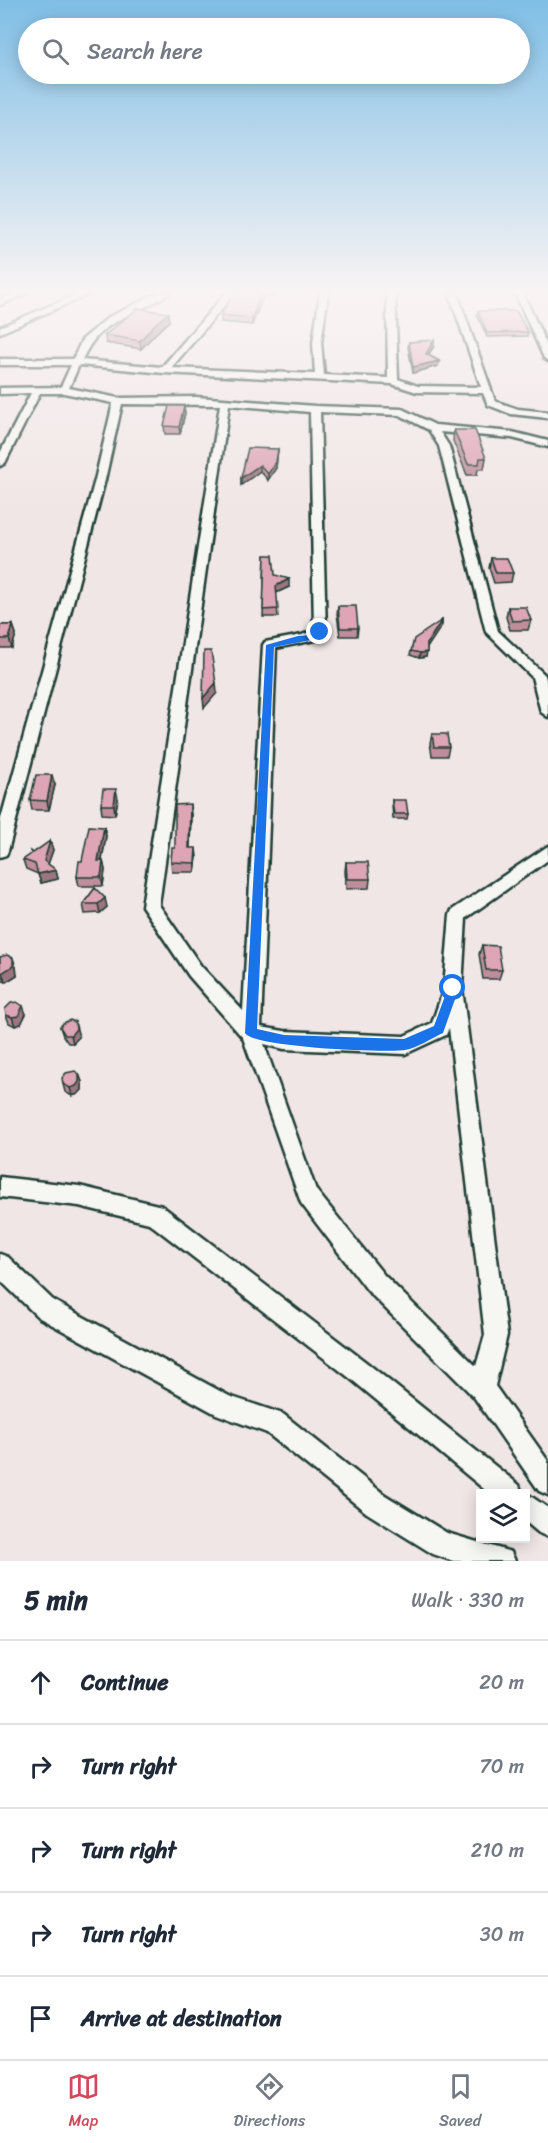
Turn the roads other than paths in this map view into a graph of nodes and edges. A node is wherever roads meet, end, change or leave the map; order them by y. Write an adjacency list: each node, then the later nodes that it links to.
1 (73, 366): 11 (street)
2 (118, 366): 7 (street)
3 (168, 366): 7 (street)
4 (319, 366): 8 (street)
5 (393, 366): 9 (street)
6 (479, 366): 12 (street)
7 (164, 370): 8 (street)
8 (320, 378): 9 (street)
9 (393, 381): 12 (street)
10 (37, 390): 11 (street); 13 (street); 20 (street)
11 (64, 390): 14 (street)
12 (487, 390): 17 (street)
13 (0, 391)
14 (118, 401): 15 (street); 22 (street)
15 (225, 403): 16 (street); 25 (street)
16 (315, 409): 18 (street); 25 (street)
17 (548, 415)
18 (433, 428): 19 (street); 21 (street)
19 (548, 444)
20 (0, 464)
21 (548, 712)
22 (0, 851)
23 (548, 852): 24 (street)
24 (453, 988): 25 (street); 28 (street)
25 (251, 1033): 28 (street)
26 (0, 1187): 30 (street)
27 (0, 1265): 33 (street)
28 (482, 1389): 29 (street)
29 (548, 1482)
30 (504, 1489)
31 (530, 1510): 32 (street)
32 (548, 1524)
33 (502, 1561)

